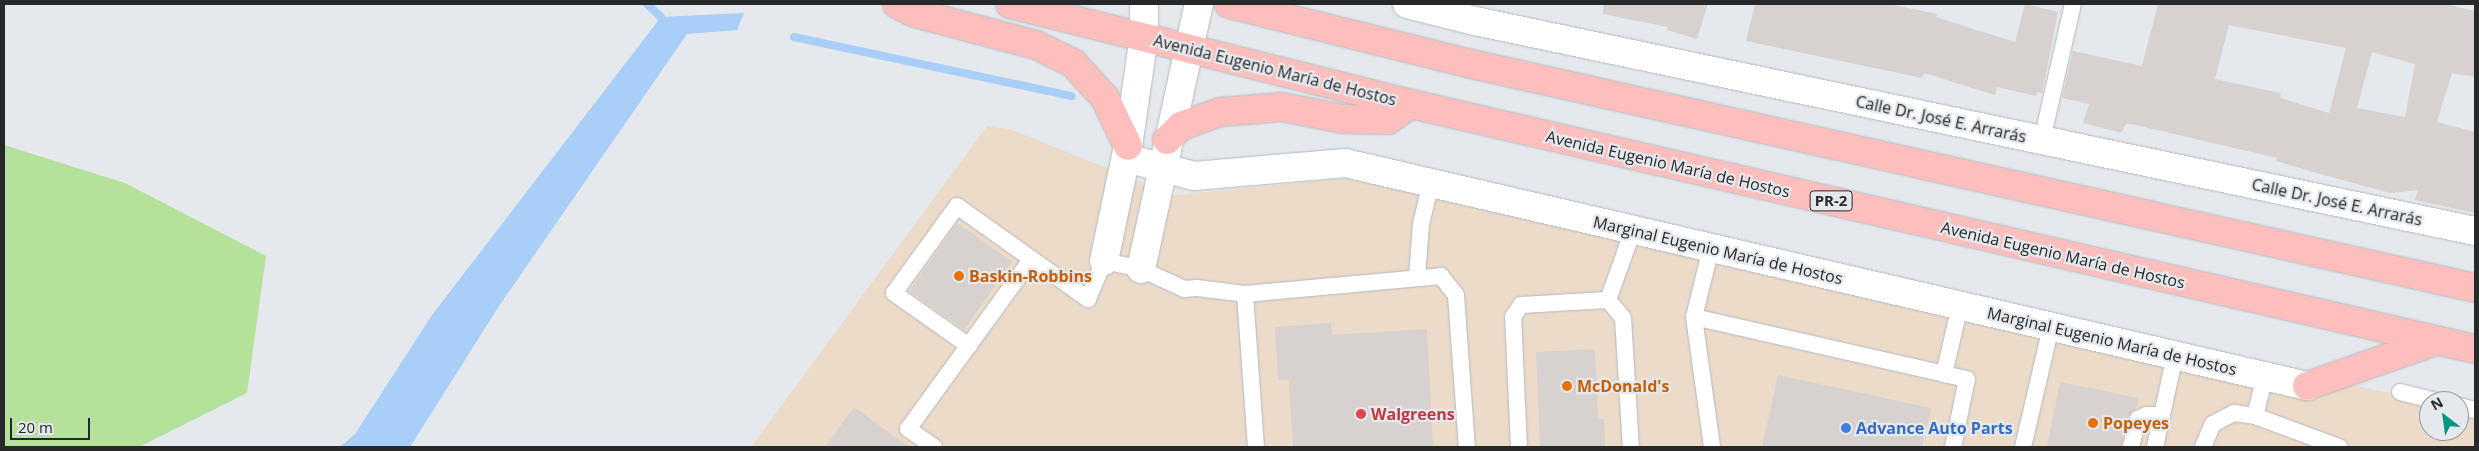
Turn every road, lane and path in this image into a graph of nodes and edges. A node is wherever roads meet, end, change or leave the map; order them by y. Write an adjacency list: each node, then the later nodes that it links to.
1 (897, 4): 13 (highway)
2 (1010, 4): 8 (highway, Avenida Eugenio María de Hostos / PR-2)
3 (1144, 4): 8 (street)
4 (1199, 4): 9 (street)
5 (1229, 4): 23 (highway)
6 (1407, 4): 12 (street, Calle Dr. José E. Arrarás)
7 (2073, 4): 12 (lane)
8 (1144, 36): 9 (highway, Avenida Eugenio María de Hostos / PR-2); 13 (street)
9 (1189, 47): 10 (highway, Avenida Eugenio María de Hostos / PR-2); 11 (street)
10 (1411, 104): 11 (highway); 29 (highway, Avenida Eugenio María de Hostos / PR-2)
11 (1167, 140): 14 (street)
12 (2042, 140): 17 (street, Calle Dr. José E. Arrarás)
13 (1127, 152): 14 (street, Marginal Eugenio María de Hostos); 20 (street)
14 (1162, 167): 15 (street, Marginal Eugenio María de Hostos); 21 (street)
15 (1431, 183): 16 (street, Marginal Eugenio María de Hostos); 22 (lane)
16 (1633, 230): 18 (street, Marginal Eugenio María de Hostos); 25 (lane)
17 (2475, 231)
18 (1710, 248): 26 (street, Marginal Eugenio María de Hostos); 27 (lane)
19 (1031, 260): 20 (lane); 30 (lane); 30 (lane)
20 (1104, 261): 21 (lane)
21 (1141, 269): 24 (lane)
22 (1417, 277): 24 (lane); 42 (lane)
23 (2475, 288)
24 (1245, 294): 41 (lane)
25 (1608, 300): 43 (lane); 44 (lane)
26 (1960, 306): 28 (street, Marginal Eugenio María de Hostos); 33 (lane)
27 (1694, 317): 33 (lane); 45 (lane)
28 (2052, 327): 32 (street, Marginal Eugenio María de Hostos); 47 (lane)
29 (2436, 341): 31 (highway, Avenida Eugenio María de Hostos / PR-2); 35 (highway)
30 (969, 346): 40 (lane)
31 (2475, 349)
32 (2175, 356): 34 (street, Marginal Eugenio María de Hostos); 38 (lane)
33 (1944, 374): 46 (lane)
34 (2266, 376): 35 (street, Marginal Eugenio María de Hostos); 39 (lane)
35 (2307, 386)
36 (2400, 392): 37 (lane)
37 (2419, 397)
38 (2162, 415): 48 (lane); 49 (lane)
39 (2255, 416): 50 (lane); 51 (lane)
40 (934, 447)
41 (1256, 447)
42 (1467, 447)
43 (1519, 447)
44 (1631, 447)
45 (1712, 447)
46 (1953, 447)
47 (2023, 447)
48 (2131, 447)
49 (2155, 447)
50 (2203, 447)
51 (2340, 447)

